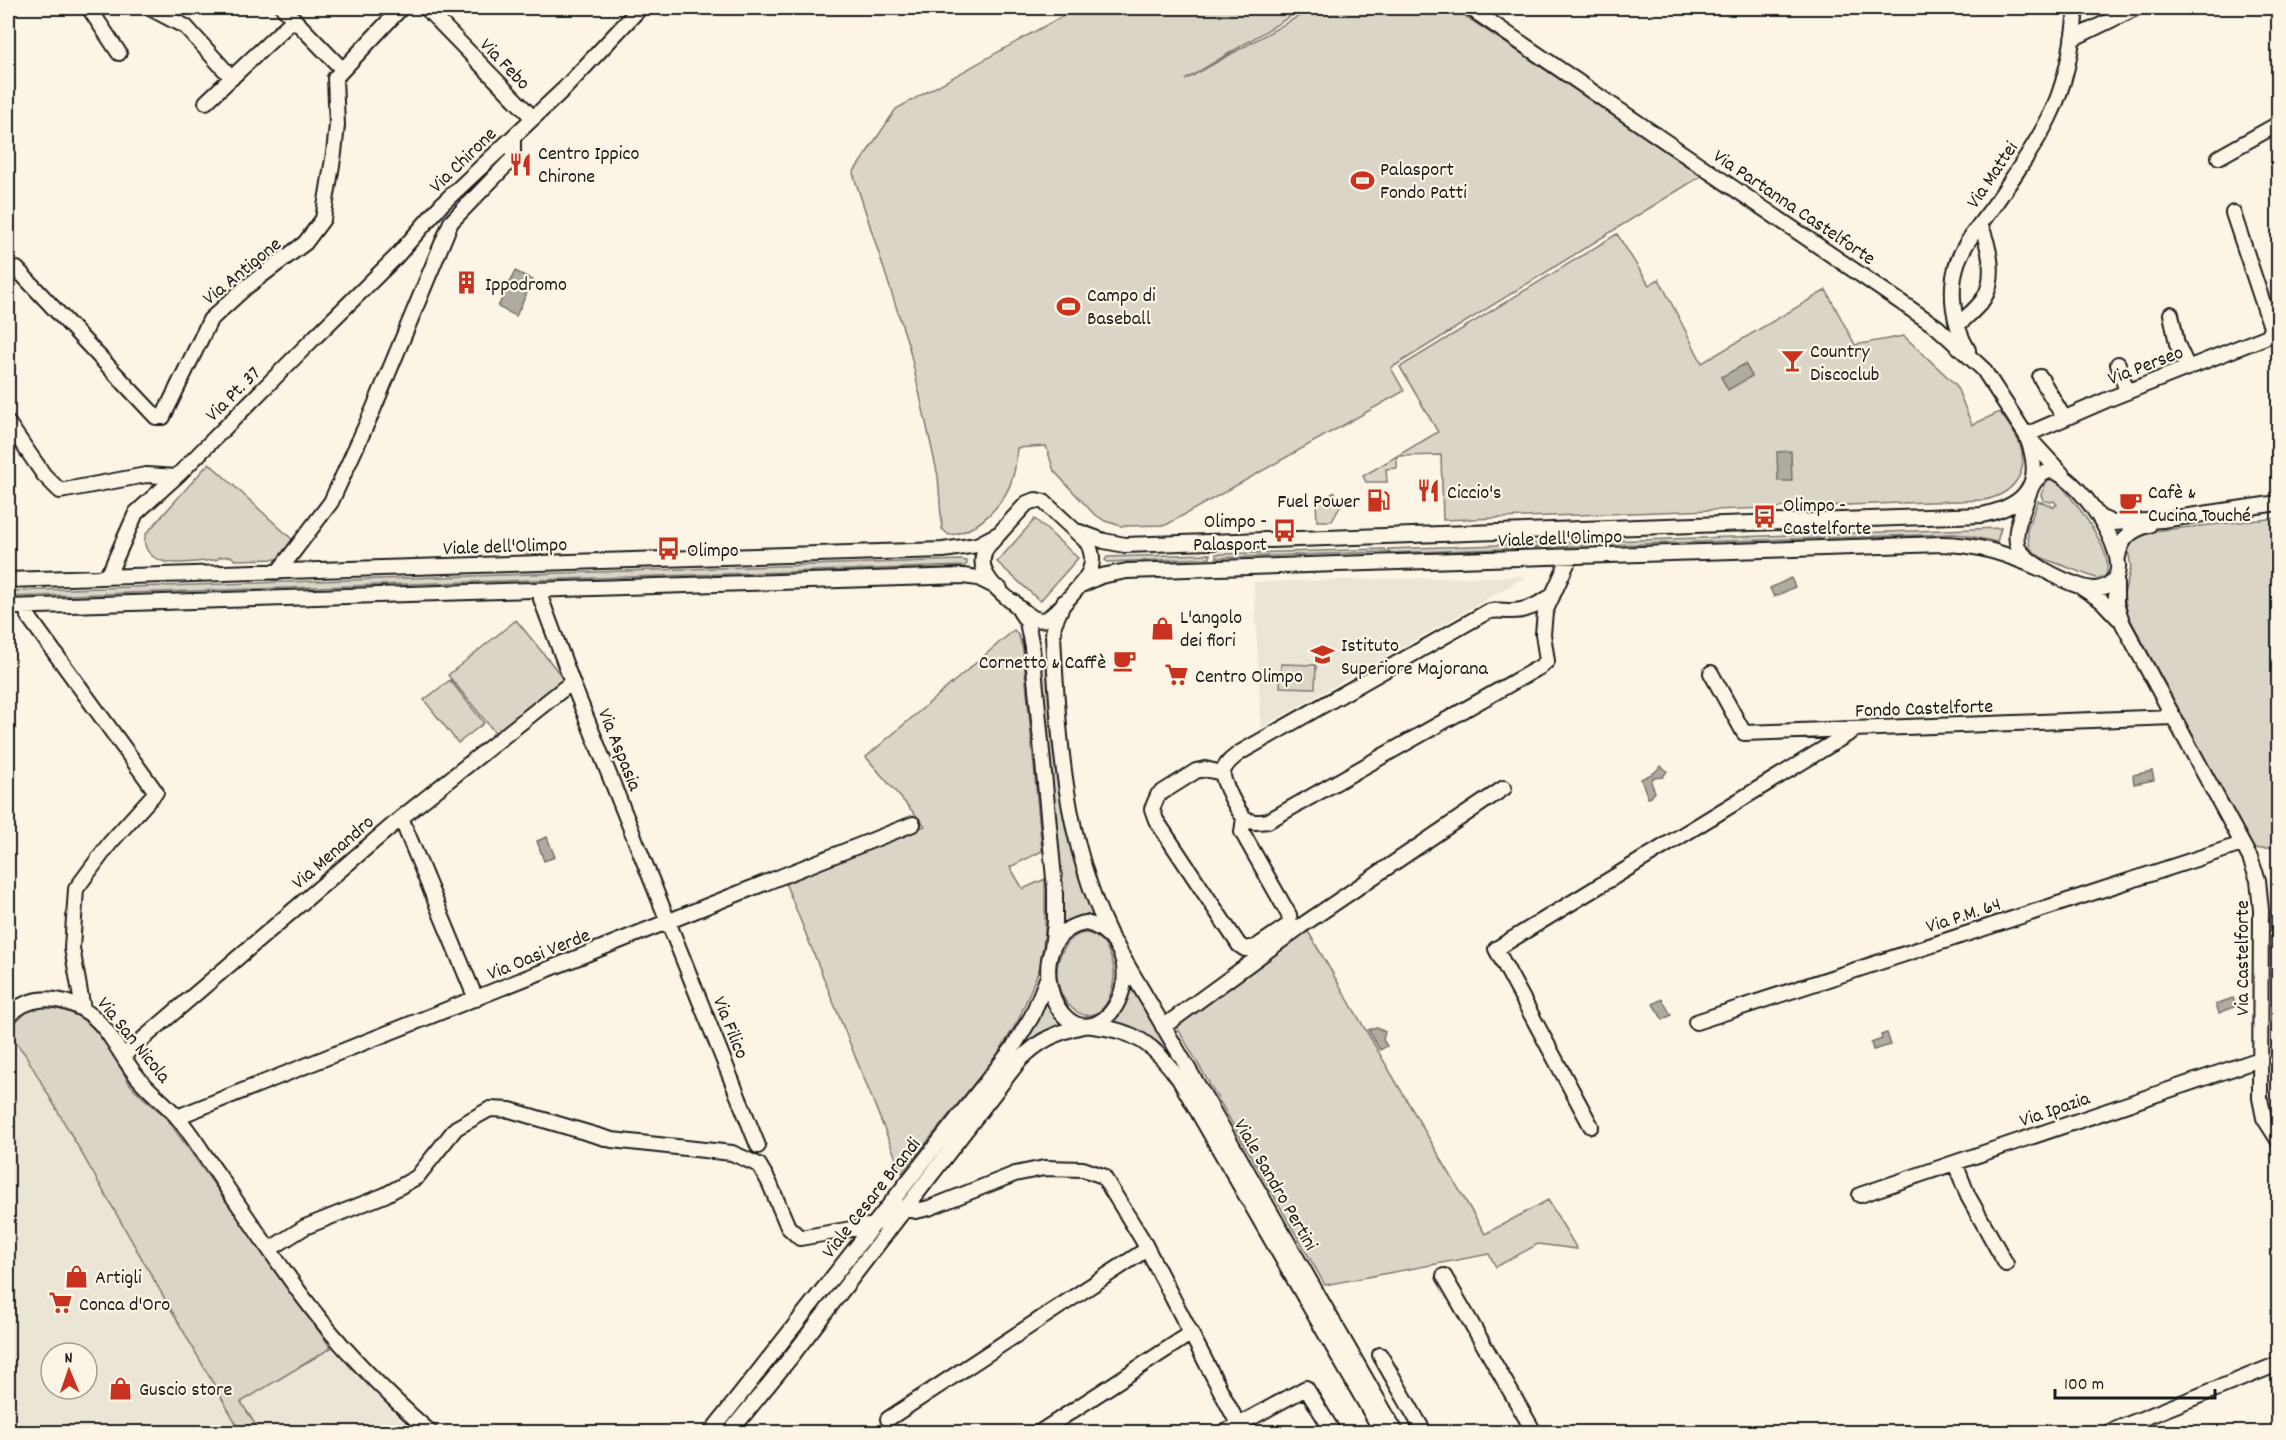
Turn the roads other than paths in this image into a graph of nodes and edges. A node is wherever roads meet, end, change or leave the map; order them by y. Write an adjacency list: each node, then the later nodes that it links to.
1 (89, 8): 12 (street)
2 (150, 8): 14 (street)
3 (283, 8): 10 (street)
4 (401, 8): 13 (street, Via Antigone)
5 (426, 8): 16 (street, Via Febo)
6 (640, 8): 16 (street, Via Chirone)
7 (1470, 8): 27 (street, Via Partanna Castelforte)
8 (2076, 8): 11 (street, Via Mattei)
9 (2136, 8): 11 (street)
10 (294, 19): 13 (street); 14 (street)
11 (2072, 39): 21 (street, Via Mattei)
12 (119, 52)
13 (342, 69): 22 (street, Via Antigone)
14 (232, 78): 15 (street)
15 (206, 102)
16 (533, 118): 18 (street, Via Chirone)
17 (2278, 124): 19 (street)
18 (513, 137): 26 (street, Via Chirone); 46 (street)
19 (2219, 157)
20 (2233, 213): 25 (street)
21 (1980, 224): 24 (street, Via Mattei); 24 (street)
22 (17, 269)
23 (2171, 314): 29 (street)
24 (1958, 326): 27 (street, Via Mattei)
25 (2276, 332): 29 (street, Via Perseo)
26 (312, 340): 36 (street, Via Pt. 37)
27 (1974, 359): 34 (street, Via Partanna Castelforte)
28 (2118, 364): 31 (street)
29 (2188, 368): 31 (street, Via Perseo)
30 (2040, 377): 32 (street)
31 (2127, 392): 32 (street, Via Perseo)
32 (2064, 418): 34 (street, Via Perseo)
33 (8, 423): 36 (street)
34 (2026, 435): 35 (street, Via Partanna Castelforte); 37 (street)
35 (2062, 474): 37 (street); 39 (street)
36 (178, 475): 47 (street)
37 (2031, 488): 41 (street, Viale dell'Olimpo); 45 (street)
38 (2278, 503): 40 (street)
39 (2099, 517): 40 (street); 44 (street)
40 (2162, 520): 44 (street)
41 (1074, 530): 42 (street); 51 (street)
42 (1000, 533): 46 (street, Viale dell'Olimpo); 52 (street)
43 (1570, 556): 45 (street, Viale dell'Olimpo); 51 (street, Viale dell'Olimpo); 54 (street)
44 (2118, 557): 48 (street)
45 (2041, 569): 50 (street)
46 (278, 572): 47 (street, Viale dell'Olimpo)
47 (105, 577): 49 (street, Viale dell'Olimpo)
48 (2116, 577): 50 (street); 59 (street, Via Castelforte)
49 (8, 580)
50 (2070, 581): 59 (street, Via Castelforte)
51 (1079, 586): 56 (street)
52 (999, 589): 53 (street); 55 (street)
53 (541, 590): 57 (street); 61 (street, Via Aspasia)
54 (1552, 596): 64 (street); 67 (street)
55 (1014, 602): 56 (street); 72 (street)
56 (1064, 602): 71 (street)
57 (27, 607): 58 (street); 76 (street, Via San Nicola)
58 (8, 608)
59 (2123, 624): 62 (street, Via Castelforte)
60 (1711, 673): 63 (street, Fondo Castelforte)
61 (572, 682): 66 (street, Via Menandro); 70 (street, Via Aspasia)
62 (2174, 717): 63 (street, Fondo Castelforte); 69 (street, Via Castelforte)
63 (1856, 729): 84 (street)
64 (1222, 773): 67 (street); 67 (street)
65 (1504, 788): 80 (street)
66 (401, 818): 75 (street); 81 (street, Via Menandro)
67 (1244, 818)
68 (913, 824): 70 (street, Via Oasi Verde)
69 (2242, 843): 78 (street, Via P.M. 64); 82 (street, Via Castelforte)
70 (669, 922): 75 (street, Via Oasi Verde); 86 (street, Via Filico)
71 (1110, 936): 72 (street); 73 (street)
72 (1052, 948): 74 (street)
73 (1122, 956): 79 (street); 80 (street, Viale Sandro Pertini)
74 (1047, 979): 79 (street); 90 (street, Viale Cesare Brandi)
75 (476, 999): 83 (street, Via Oasi Verde)
76 (83, 1009): 77 (street); 81 (street, Via San Nicola)
77 (8, 1017)
78 (1696, 1022)
79 (1088, 1026): 89 (street, Viale Cesare Brandi); 106 (street, Viale Sandro Pertini)
80 (1163, 1027): 107 (street, Viale Sandro Pertini)
81 (123, 1056): 83 (street, Via San Nicola)
82 (2260, 1059): 85 (street, Via Castelforte); 87 (street, Via Ipazia)
83 (177, 1117): 91 (street, Via San Nicola)
84 (1591, 1126)
85 (2278, 1140)
86 (759, 1146)
87 (1955, 1162): 88 (street, Via Ipazia); 93 (street)
88 (1860, 1195)
89 (903, 1208): 90 (street); 92 (street); 102 (street, Viale Cesare Brandi)
90 (874, 1225): 91 (street); 101 (street, Viale Cesare Brandi)
91 (270, 1249): 100 (street, Via San Nicola)
92 (1147, 1250): 95 (street); 98 (street)
93 (2006, 1264)
94 (1444, 1276): 109 (street)
95 (1190, 1334): 99 (street); 103 (street)
96 (1380, 1355): 108 (street)
97 (2278, 1364): 110 (street)
98 (888, 1419)
99 (1238, 1424): 104 (street); 105 (street)
100 (430, 1432)
101 (711, 1432)
102 (730, 1432)
103 (1040, 1432)
104 (1225, 1432)
105 (1333, 1432)
106 (1382, 1432)
107 (1396, 1432)
108 (1424, 1432)
109 (1534, 1432)
110 (2109, 1432)

